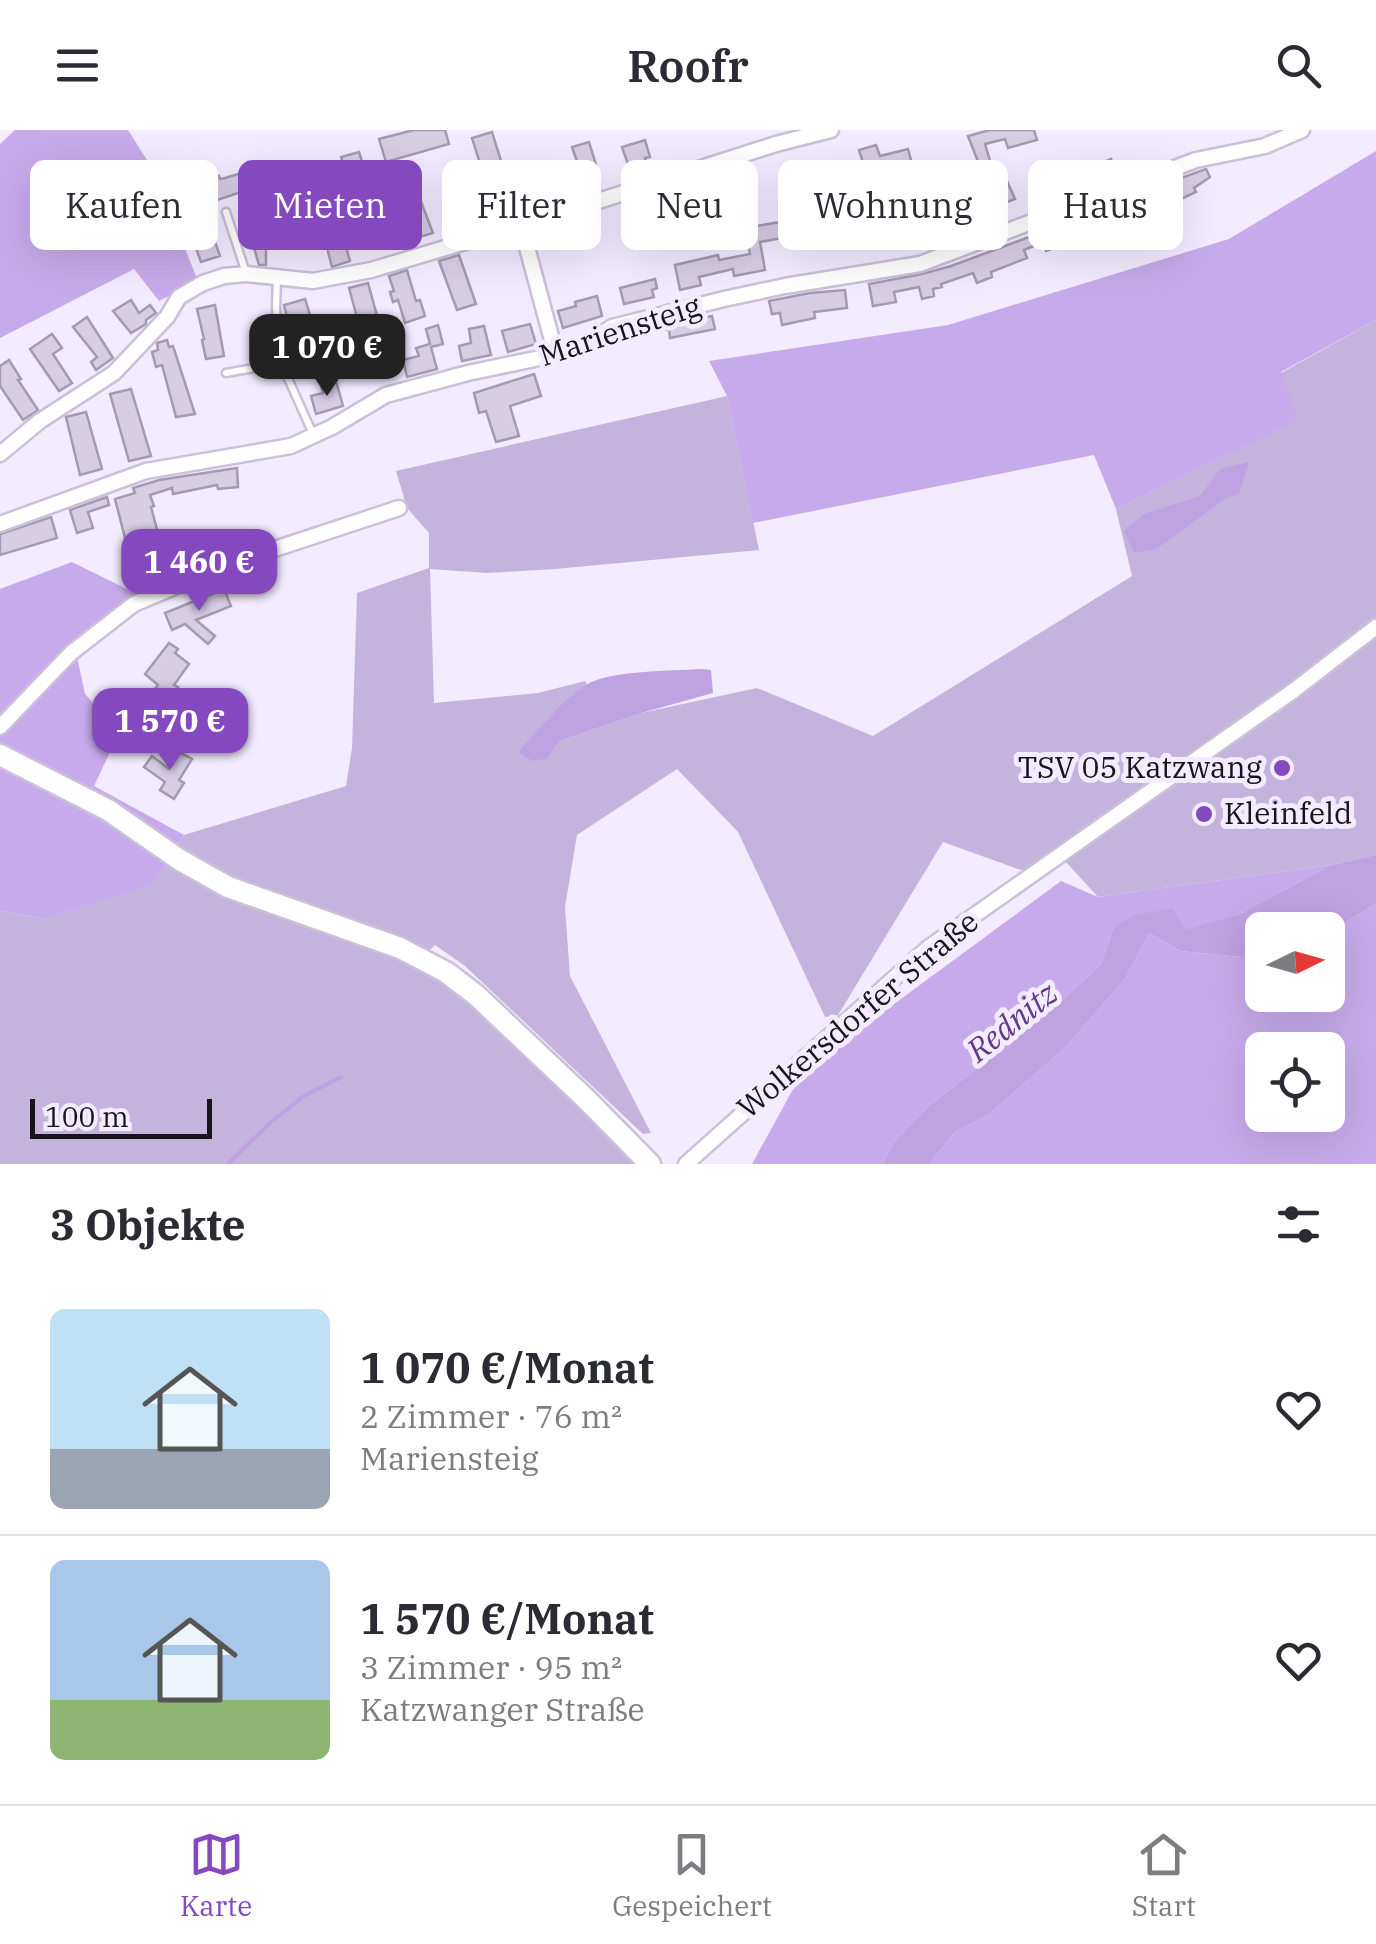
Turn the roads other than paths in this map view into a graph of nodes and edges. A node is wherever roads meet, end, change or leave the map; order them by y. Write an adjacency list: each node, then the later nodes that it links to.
1 (831, 130): 3 (street)
2 (1302, 130): 10 (street, Mariensteig)
3 (776, 137): 4 (street)
4 (601, 198)
5 (226, 212): 8 (lane)
6 (442, 249): 9 (street)
7 (528, 250): 10 (street)
8 (246, 274): 9 (street); 14 (street)
9 (277, 278): 11 (lane)
10 (556, 355): 13 (street, Mariensteig)
11 (281, 363): 12 (lane); 13 (lane)
12 (226, 373)
13 (313, 436): 16 (street, Mariensteig)
14 (0, 454)
15 (400, 508): 18 (street)
16 (0, 524)
17 (1376, 627): 21 (street, Wolkersdorfer Straße)
18 (0, 727)
19 (0, 755): 20 (main road)
20 (650, 1164)
21 (686, 1164)

